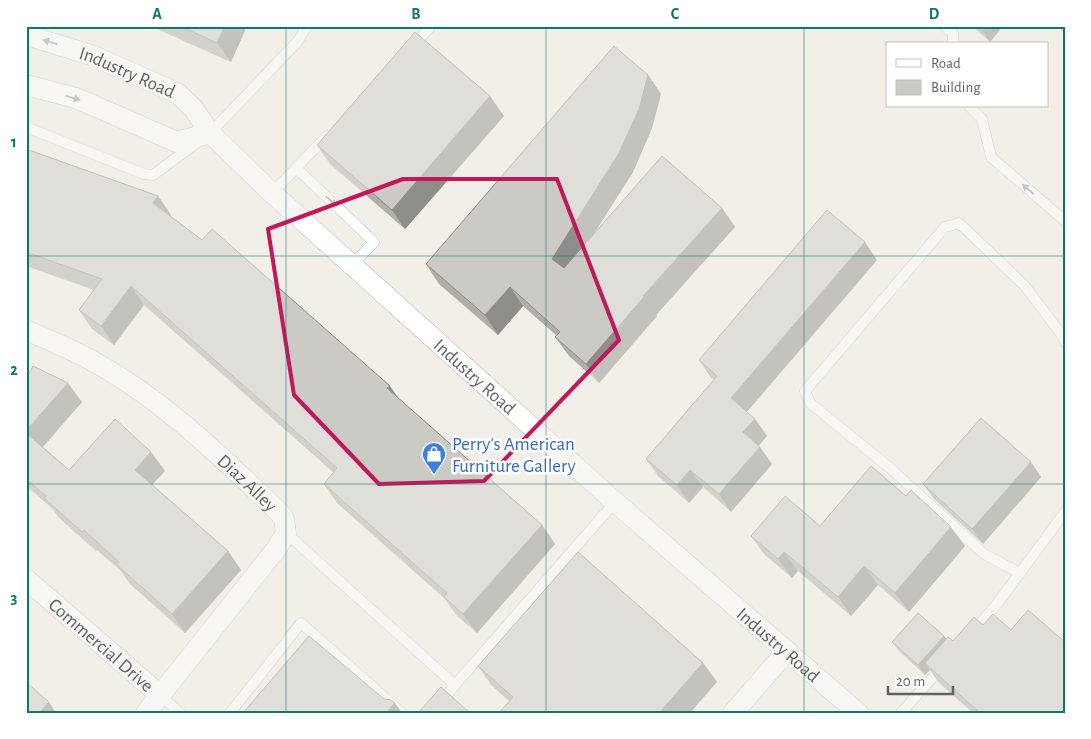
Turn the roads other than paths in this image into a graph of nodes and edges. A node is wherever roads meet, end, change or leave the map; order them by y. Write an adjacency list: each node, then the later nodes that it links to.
1 (306, 26): 11 (lane)
2 (431, 26): 6 (lane)
3 (945, 26): 5 (lane)
4 (26, 35): 11 (street, Industry Road, one-way to 4)
5 (953, 42)
6 (406, 53)
7 (26, 85): 11 (street, one-way to 11)
8 (971, 108): 14 (lane, one-way to 8)
9 (337, 125): 12 (lane)
10 (26, 127): 11 (lane)
11 (210, 133): 13 (street, Industry Road)
12 (296, 168): 13 (lane); 15 (lane, one-way to 15)
13 (272, 193): 15 (street, Industry Road)
14 (1065, 221)
15 (353, 264): 18 (street, Industry Road)
16 (26, 330): 20 (street, Diaz Alley)
17 (1065, 342): 21 (lane)
18 (615, 502): 24 (street, Industry Road); 26 (lane)
19 (1065, 512): 21 (lane)
20 (286, 533): 26 (lane); 27 (street, Diaz Alley)
21 (1020, 573): 23 (lane)
22 (26, 579): 27 (street, Commercial Drive)
23 (966, 639)
24 (787, 651): 33 (street); 34 (street, Industry Road)
25 (947, 661): 35 (lane)
26 (455, 685): 32 (lane)
27 (160, 695): 28 (street, Commercial Drive); 29 (lane)
28 (146, 713)
29 (180, 713)
30 (230, 713): 31 (lane)
31 (402, 713)
32 (432, 713)
33 (733, 713)
34 (858, 713)
35 (901, 713)

